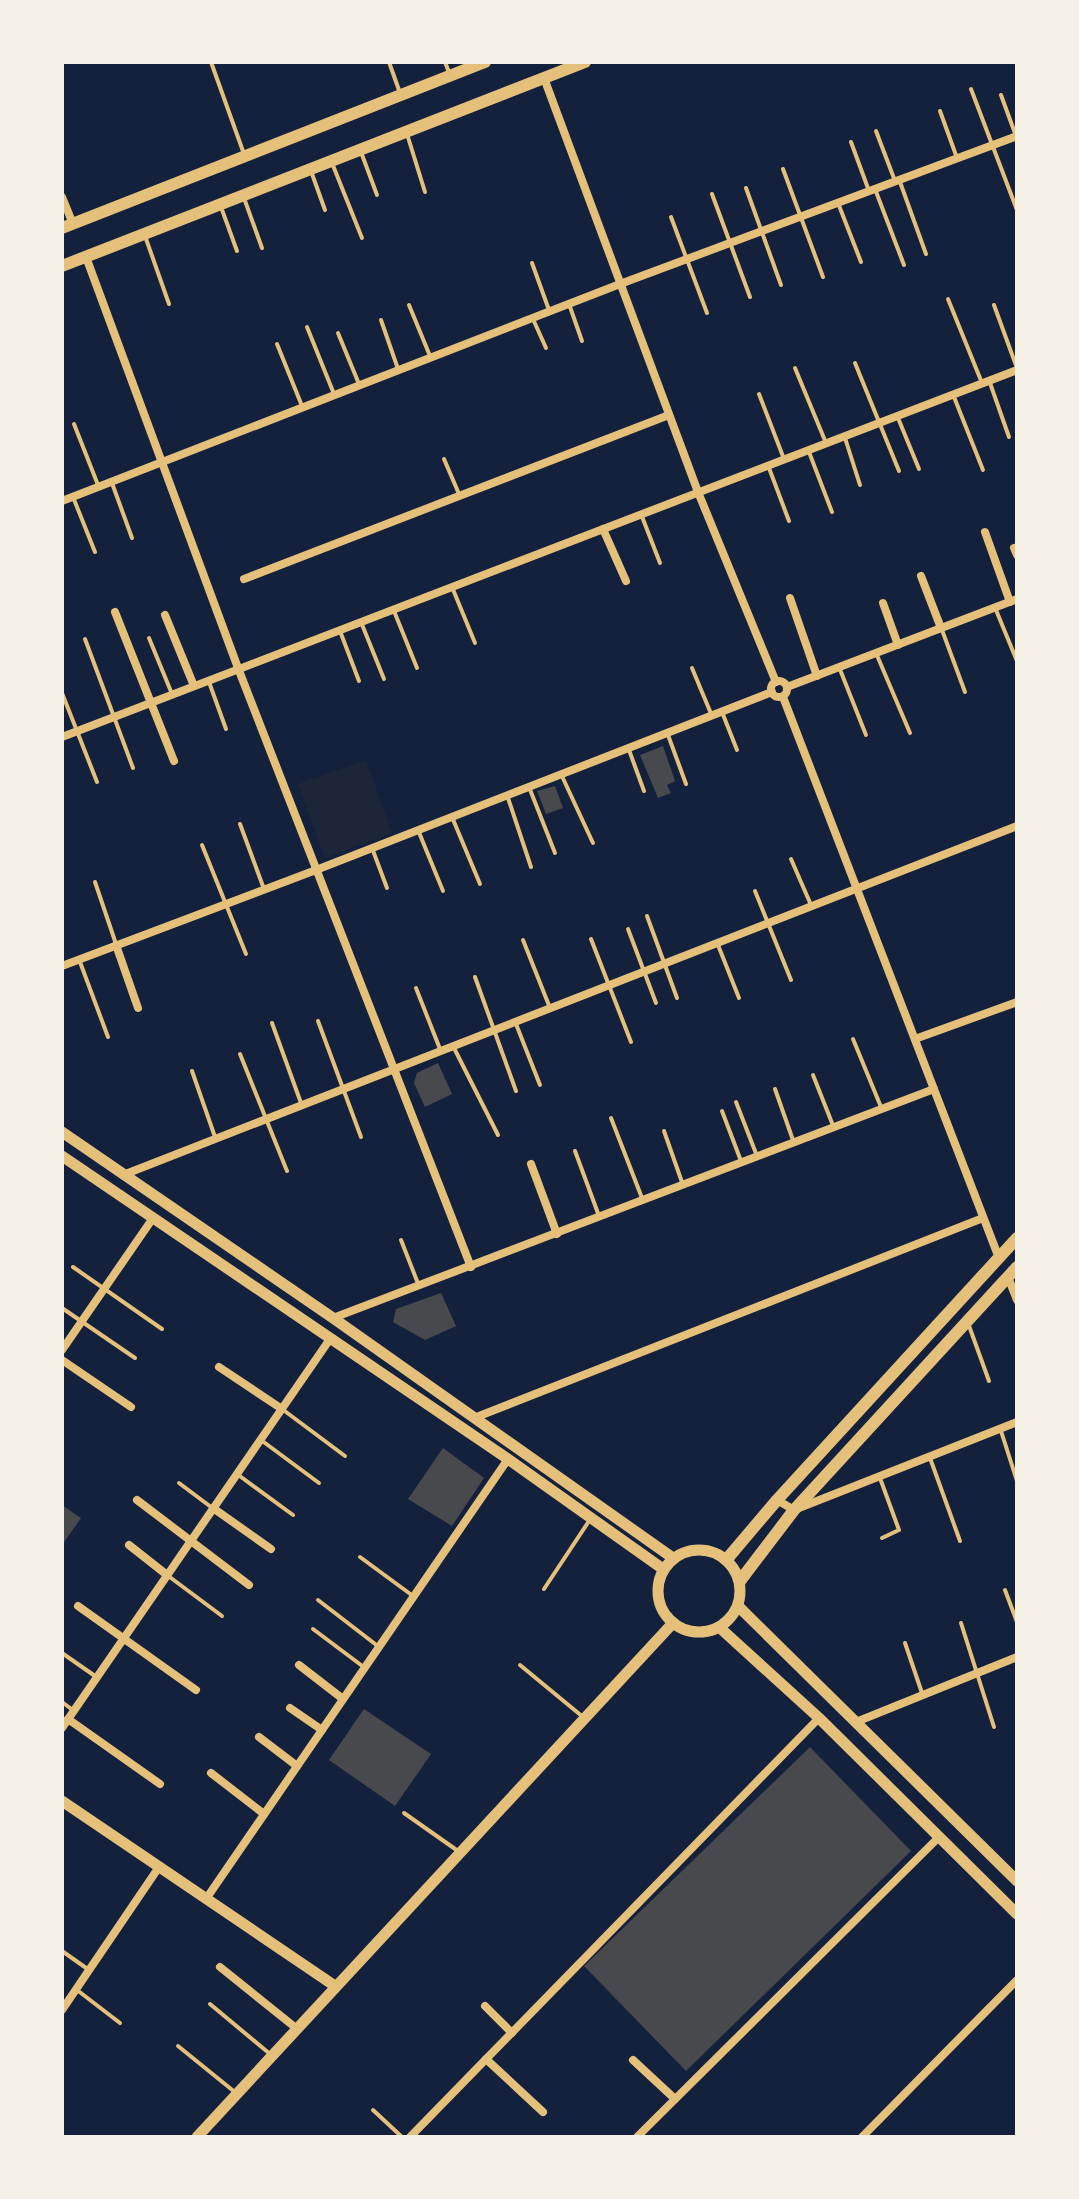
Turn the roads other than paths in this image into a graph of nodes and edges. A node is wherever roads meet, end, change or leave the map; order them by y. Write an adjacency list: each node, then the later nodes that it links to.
1 (211, 62): 18 (lane)
2 (389, 62): 9 (lane)
3 (445, 62): 6 (lane)
4 (485, 62): 6 (main road)
5 (585, 62): 7 (main road)
6 (451, 75): 9 (main road)
7 (544, 78): 13 (main road); 52 (street)
8 (971, 89): 16 (lane)
9 (401, 95): 18 (main road)
10 (1001, 95): 14 (lane)
11 (940, 111): 19 (lane)
12 (876, 131): 23 (lane)
13 (406, 132): 17 (main road); 26 (lane)
14 (1016, 136): 16 (street)
15 (851, 142): 25 (lane)
16 (991, 145): 19 (street); 34 (lane)
17 (360, 150): 20 (main road); 28 (lane)
18 (245, 156): 37 (main road)
19 (958, 158): 23 (street)
20 (332, 161): 21 (main road); 40 (lane)
21 (310, 169): 29 (main road); 33 (lane)
22 (783, 169): 36 (lane)
23 (897, 181): 25 (street); 44 (lane)
24 (746, 188): 38 (lane)
25 (872, 190): 31 (street); 49 (lane)
26 (425, 192)
27 (712, 194): 41 (lane)
28 (377, 195)
29 (243, 196): 32 (main road); 42 (lane)
30 (62, 197): 37 (street)
31 (838, 203): 36 (street); 47 (lane)
32 (220, 205): 39 (main road); 43 (lane)
33 (325, 210)
34 (1017, 210)
35 (671, 217): 46 (lane)
36 (800, 217): 38 (street); 51 (lane)
37 (67, 226)
38 (761, 232): 41 (street); 53 (lane)
39 (144, 234): 45 (main road); 56 (lane)
40 (362, 238)
41 (730, 243): 46 (street); 54 (lane)
42 (262, 248)
43 (237, 251)
44 (926, 254)
45 (86, 257): 50 (main road); 90 (street)
46 (686, 260): 52 (street); 61 (lane)
47 (861, 262)
48 (532, 263): 60 (lane)
49 (904, 265)
50 (62, 266)
51 (823, 277)
52 (620, 284): 57 (street); 80 (street)
53 (781, 285)
54 (750, 297)
55 (948, 299): 74 (lane)
56 (169, 304)
57 (569, 304): 60 (street); 66 (lane)
58 (409, 305): 69 (lane)
59 (994, 305): 72 (lane)
60 (550, 312): 62 (street)
61 (707, 313)
62 (533, 319): 68 (lane); 69 (street)
63 (381, 320): 73 (lane)
64 (307, 327): 78 (lane)
65 (338, 333): 75 (lane)
66 (582, 341)
67 (277, 344): 79 (lane)
68 (546, 348)
69 (431, 358): 73 (street)
70 (855, 363): 82 (lane)
71 (795, 368): 86 (lane)
72 (1017, 369): 74 (street)
73 (399, 371): 75 (street)
74 (985, 382): 77 (street); 85 (lane)
75 (360, 386): 78 (street)
76 (759, 394): 89 (lane)
77 (953, 394): 81 (street); 93 (lane)
78 (335, 396): 79 (street)
79 (303, 409): 90 (street)
80 (669, 415): 98 (street); 99 (street)
81 (897, 416): 82 (street); 92 (lane)
82 (880, 422): 84 (street); 94 (lane)
83 (74, 424): 97 (lane)
84 (844, 436): 86 (street); 96 (lane)
85 (1009, 437)
86 (826, 443): 87 (street)
87 (809, 450): 89 (street); 102 (lane)
88 (444, 459): 99 (lane)
89 (784, 459): 91 (street)
90 (160, 464): 95 (street); 131 (street)
91 (768, 465): 98 (street); 104 (lane)
92 (919, 469)
93 (983, 470)
94 (899, 471)
95 (112, 483): 97 (street); 107 (lane)
96 (860, 485)
97 (98, 487): 100 (street)
98 (698, 492): 103 (street); 138 (street)
99 (460, 496): 111 (street)
100 (73, 497): 101 (street); 108 (lane)
101 (62, 501)
102 (832, 512)
103 (641, 514): 105 (street); 109 (lane)
104 (789, 521)
105 (603, 529): 112 (street); 113 (street)
106 (985, 532): 115 (street)
107 (132, 538)
108 (95, 552)
109 (660, 563)
110 (921, 576): 122 (street)
111 (244, 579)
112 (626, 581)
113 (452, 587): 118 (street); 126 (lane)
114 (790, 598): 134 (street)
115 (1013, 600): 117 (street)
116 (883, 603): 127 (street)
117 (995, 607): 122 (street); 129 (lane)
118 (394, 609): 121 (street); 132 (lane)
119 (115, 612): 146 (street)
120 (165, 615): 139 (street)
121 (361, 622): 123 (street); 135 (lane)
122 (941, 628): 127 (street); 142 (lane)
123 (340, 630): 131 (street); 137 (lane)
124 (149, 638): 144 (lane)
125 (85, 639): 148 (lane)
126 (475, 643)
127 (898, 645): 128 (street)
128 (876, 653): 130 (street); 153 (lane)
129 (1017, 661)
130 (839, 667): 134 (street); 154 (lane)
131 (238, 668): 136 (street); 176 (street)
132 (417, 668)
133 (692, 668): 149 (lane)
134 (817, 676): 140 (street)
135 (384, 679)
136 (208, 680): 139 (street); 150 (lane)
137 (359, 681)
138 (776, 682): 140 (street); 141 (street)
139 (194, 686): 144 (street)
140 (787, 687): 145 (street)
141 (772, 692): 145 (street); 147 (street)
142 (965, 692)
143 (62, 693): 151 (lane)
144 (172, 694): 146 (street)
145 (783, 697): 180 (street)
146 (151, 702): 148 (street); 158 (street)
147 (722, 712): 149 (street); 157 (lane)
148 (115, 716): 151 (street); 159 (lane)
149 (712, 716): 152 (street)
150 (226, 729)
151 (77, 731): 155 (street); 161 (lane)
152 (667, 733): 156 (street); 162 (lane)
153 (910, 733)
154 (866, 735)
155 (62, 737)
156 (628, 748): 160 (street); 164 (lane)
157 (737, 750)
158 (174, 761)
159 (133, 768)
160 (561, 774): 163 (street); 170 (lane)
161 (97, 782)
162 (686, 784)
163 (529, 787): 165 (street); 173 (lane)
164 (644, 791)
165 (507, 796): 166 (street); 175 (lane)
166 (452, 817): 169 (street); 178 (lane)
167 (240, 824): 181 (lane)
168 (1017, 826): 180 (street)
169 (418, 830): 172 (street); 182 (lane)
170 (593, 843)
171 (202, 845): 184 (lane)
172 (372, 848): 176 (street); 179 (lane)
173 (555, 853)
174 (791, 859): 185 (lane)
175 (531, 867)
176 (316, 870): 181 (street); 219 (street)
177 (95, 882): 192 (lane)
178 (480, 884)
179 (387, 888)
180 (857, 889): 185 (street); 214 (street)
181 (264, 890): 184 (street)
182 (443, 891)
183 (755, 891): 187 (lane)
184 (226, 904): 192 (street); 193 (lane)
185 (812, 906): 187 (street)
186 (647, 916): 195 (lane)
187 (768, 923): 191 (street); 199 (lane)
188 (628, 929): 197 (lane)
189 (591, 939): 200 (lane)
190 (523, 940): 207 (lane)
191 (717, 943): 195 (street); 203 (lane)
192 (116, 945): 194 (street); 206 (street)
193 (246, 954)
194 (79, 960): 196 (street); 212 (lane)
195 (665, 963): 197 (street); 202 (lane)
196 (62, 966)
197 (644, 971): 200 (street); 205 (lane)
198 (475, 977): 211 (lane)
199 (791, 980)
200 (607, 985): 207 (street); 215 (lane)
201 (416, 988): 217 (lane)
202 (677, 998)
203 (739, 998)
204 (1017, 1002): 214 (street)
205 (656, 1003)
206 (138, 1008)
207 (550, 1008): 209 (street)
208 (318, 1021): 223 (lane)
209 (515, 1021): 211 (street); 222 (lane)
210 (272, 1023): 228 (lane)
211 (494, 1029): 216 (street); 226 (lane)
212 (108, 1037)
213 (853, 1039): 229 (lane)
214 (915, 1039): 225 (street)
215 (631, 1042)
216 (453, 1045): 217 (street); 236 (lane)
217 (440, 1050): 219 (street)
218 (240, 1054): 231 (lane)
219 (395, 1068): 223 (street); 257 (street)
220 (192, 1071): 238 (lane)
221 (813, 1075): 233 (lane)
222 (540, 1085)
223 (344, 1088): 228 (street); 237 (lane)
224 (775, 1089): 239 (lane)
225 (934, 1089): 229 (street); 251 (street)
226 (516, 1091)
227 (736, 1102): 242 (lane)
228 (302, 1104): 231 (street)
229 (882, 1109): 233 (street)
230 (722, 1111): 243 (lane)
231 (266, 1118): 238 (street); 245 (lane)
232 (611, 1118): 248 (lane)
233 (834, 1128): 239 (street)
234 (664, 1131): 247 (lane)
235 (62, 1132): 246 (street)
236 (498, 1135)
237 (361, 1137)
238 (216, 1138): 246 (street)
239 (794, 1143): 242 (street)
240 (575, 1151): 250 (lane)
241 (62, 1156): 249 (street)
242 (758, 1157): 243 (street)
243 (742, 1163): 247 (street)
244 (531, 1164): 252 (street)
245 (287, 1171)
246 (123, 1175): 263 (street)
247 (683, 1186): 248 (street)
248 (643, 1201): 250 (street)
249 (153, 1218): 260 (street); 267 (street)
250 (600, 1218): 252 (street)
251 (983, 1218): 255 (street); 275 (street)
252 (557, 1234): 257 (street)
253 (1017, 1238): 255 (main road)
254 (401, 1240): 259 (lane)
255 (999, 1258): 258 (main road); 288 (main road)
256 (73, 1267): 260 (lane)
257 (471, 1267): 259 (street)
258 (1013, 1272): 261 (street); 265 (main road)
259 (419, 1287): 263 (street)
260 (104, 1289): 264 (street); 266 (lane)
261 (1017, 1300)
262 (62, 1308): 264 (lane)
263 (333, 1318): 275 (street)
264 (82, 1321): 268 (street); 269 (lane)
265 (967, 1321): 272 (lane); 290 (main road)
266 (162, 1329)
267 (330, 1339): 274 (street); 281 (street)
268 (62, 1350)
269 (135, 1358)
270 (62, 1360): 273 (street)
271 (219, 1367): 274 (street)
272 (989, 1381)
273 (131, 1407)
274 (282, 1409): 278 (street); 279 (lane)
275 (474, 1418): 299 (street)
276 (1017, 1422): 277 (street)
277 (1000, 1429): 280 (street); 284 (lane)
278 (261, 1440): 282 (street); 286 (lane)
279 (345, 1456)
280 (930, 1456): 283 (street); 294 (lane)
281 (508, 1459): 292 (street); 307 (street)
282 (237, 1474): 289 (street); 291 (lane)
283 (879, 1475): 290 (street); 293 (lane)
284 (1017, 1481)
285 (179, 1483): 289 (lane)
286 (319, 1483)
287 (137, 1500): 295 (street)
288 (777, 1500): 290 (street); 300 (main road)
289 (213, 1508): 295 (street); 297 (street)
290 (794, 1510): 303 (main road)
291 (293, 1515)
292 (591, 1518): 301 (street); 305 (lane)
293 (882, 1538)
294 (960, 1541)
295 (190, 1542): 302 (street); 304 (street)
296 (129, 1545): 302 (street)
297 (271, 1549)
298 (360, 1557): 307 (lane)
299 (673, 1558): 300 (street); 301 (street)
300 (727, 1559): 303 (street)
301 (663, 1569): 313 (street)
302 (167, 1575): 311 (lane); 317 (street)
303 (740, 1581): 310 (street)
304 (249, 1585)
305 (544, 1589)
306 (1005, 1590): 312 (lane)
307 (414, 1597): 319 (street)
308 (318, 1600): 319 (lane)
309 (78, 1606): 317 (street)
310 (738, 1606): 315 (street); 335 (street)
311 (222, 1616)
312 (1017, 1622)
313 (673, 1623): 315 (street); 333 (street)
314 (961, 1623): 325 (lane)
315 (719, 1627): 334 (street)
316 (313, 1629): 324 (lane)
317 (123, 1639): 326 (street); 327 (street)
318 (905, 1643): 328 (lane)
319 (379, 1647): 324 (street)
320 (62, 1653): 326 (lane)
321 (1017, 1657): 325 (street)
322 (299, 1665): 329 (street)
323 (520, 1665): 333 (lane)
324 (365, 1668): 329 (street)
325 (977, 1673): 328 (street); 336 (lane)
326 (97, 1677): 332 (street)
327 (196, 1690)
328 (923, 1695): 335 (street)
329 (343, 1699): 338 (street)
330 (62, 1702): 332 (lane)
331 (290, 1708): 338 (street)
332 (71, 1715): 337 (street); 342 (street)
333 (584, 1718): 347 (street)
334 (819, 1718): 346 (street); 364 (street)
335 (856, 1722): 349 (street)
336 (994, 1727)
337 (62, 1728)
338 (322, 1730): 340 (street)
339 (259, 1737): 340 (street)
340 (297, 1766): 345 (street)
341 (211, 1773): 345 (street)
342 (160, 1784)
343 (62, 1801): 348 (street)
344 (404, 1813): 347 (lane)
345 (264, 1814): 351 (street)
346 (939, 1837): 352 (street); 370 (street)
347 (460, 1852): 357 (street)
348 (159, 1867): 351 (street); 355 (street)
349 (1012, 1870): 350 (street)
350 (1017, 1881)
351 (206, 1899): 357 (street)
352 (1017, 1914)
353 (62, 1951): 355 (lane)
354 (220, 1967): 363 (street)
355 (89, 1970): 358 (street)
356 (1017, 1980): 377 (street)
357 (335, 1986): 363 (street)
358 (76, 1989): 361 (street); 362 (lane)
359 (210, 2004): 366 (lane)
360 (485, 2006): 364 (street)
361 (62, 2010)
362 (120, 2023)
363 (296, 2028): 366 (street)
364 (512, 2033): 367 (street)
365 (178, 2046): 369 (lane)
366 (272, 2055): 369 (street)
367 (486, 2059): 372 (street); 375 (street)
368 (633, 2060): 370 (street)
369 (237, 2093): 373 (street)
370 (675, 2099): 376 (street)
371 (373, 2110): 374 (lane)
372 (543, 2112)
373 (197, 2137)
374 (402, 2137)
375 (410, 2137)
376 (637, 2137)
377 (862, 2137)

